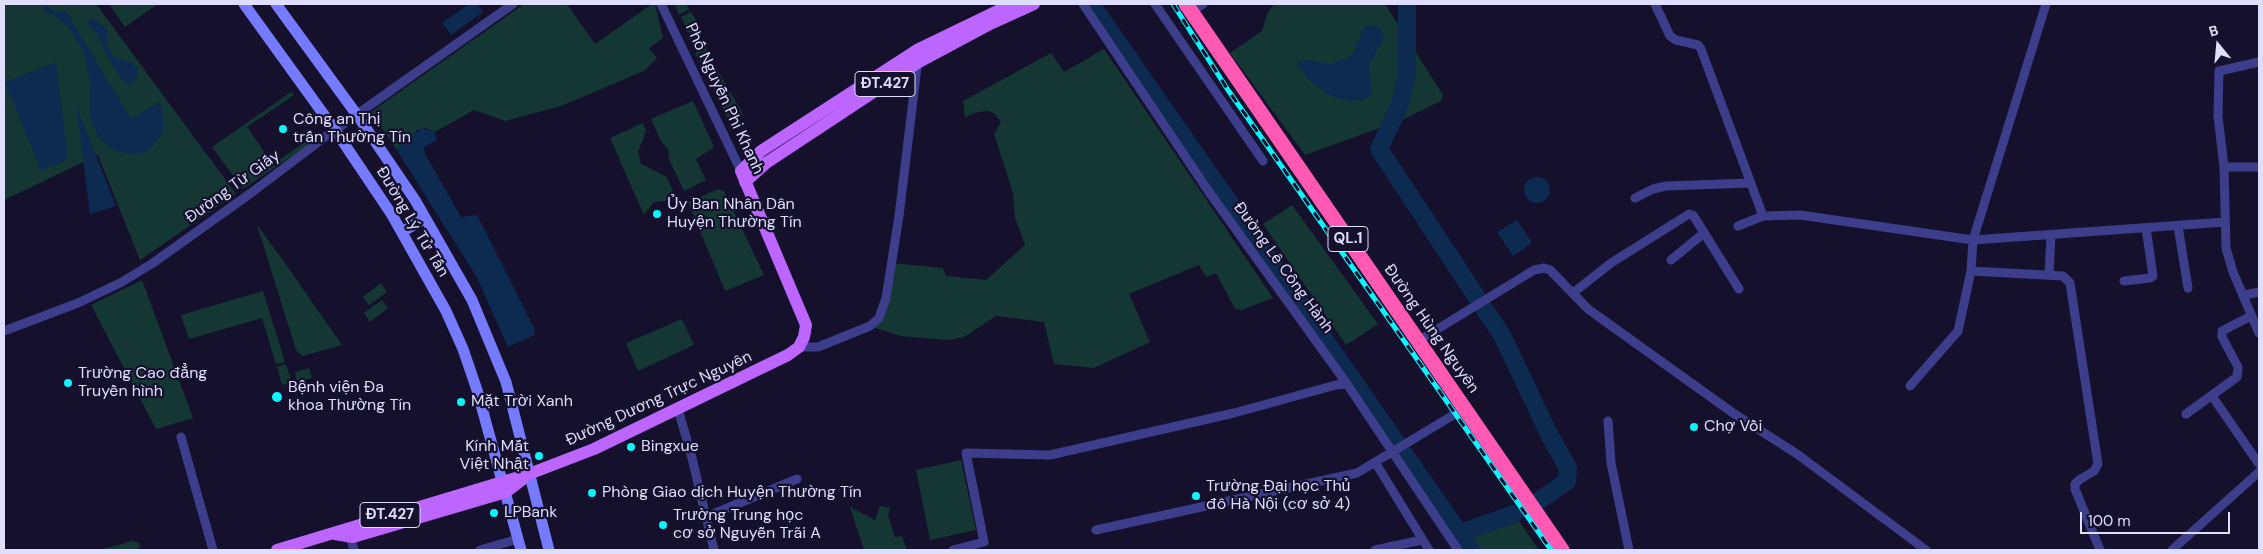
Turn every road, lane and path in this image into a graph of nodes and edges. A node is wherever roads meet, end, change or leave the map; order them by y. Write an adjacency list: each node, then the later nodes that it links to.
1 (244, 4): 15 (street, Đường Lý Tử Tấn)
2 (276, 4): 14 (street, Đường Lý Tử Tấn)
3 (513, 4): 14 (street, Đường Từ Giấy)
4 (661, 4): 19 (street, Phố Nguyễn Phi Khanh)
5 (1034, 4): 10 (main road, ĐT.427)
6 (1083, 4): 46 (street, Đường Lê Công Hành)
7 (1154, 4): 16 (street)
8 (1655, 4): 20 (street)
9 (2046, 4): 31 (street)
10 (1017, 6): 12 (main road, ĐT.427)
11 (1193, 6): 44 (highway, Đường Hùng Nguyên / QL.1)
12 (918, 56): 19 (main road, ĐT.427); 45 (street)
13 (2259, 62): 18 (street)
14 (357, 115): 15 (street, Đường Từ Giấy); 23 (street, Đường Lý Tử Tấn)
15 (335, 130): 28 (street, Đường Lý Tử Tấn); 42 (street, Đường Từ Giấy)
16 (1263, 161)
17 (2259, 166): 18 (street)
18 (2224, 167): 24 (street)
19 (743, 177): 45 (main road, Phố Nguyễn Phi Khanh)
20 (1750, 183): 21 (street); 22 (street)
21 (1635, 198)
22 (1763, 216): 25 (street); 31 (street)
23 (425, 218): 28 (street); 58 (street, Đường Lý Tử Tấn)
24 (2225, 222): 26 (street); 40 (street)
25 (1738, 226)
26 (2178, 226): 27 (street); 36 (street)
27 (2146, 228): 30 (street); 35 (street)
28 (402, 232): 60 (street, Đường Lý Tử Tấn)
29 (1704, 233): 32 (street); 37 (street); 39 (street)
30 (2051, 235): 31 (street); 34 (street)
31 (1973, 240): 33 (street)
32 (1671, 260)
33 (1971, 271): 34 (street); 47 (street)
34 (2049, 274): 81 (street)
35 (2124, 282)
36 (2188, 288)
37 (1739, 289)
38 (2259, 292): 40 (street)
39 (1573, 293): 44 (street); 80 (street)
40 (2244, 295): 41 (street)
41 (2251, 316): 43 (street); 48 (street)
42 (4, 331)
43 (2259, 333)
44 (1418, 341): 49 (highway, Đường Hùng Nguyên / QL.1)
45 (799, 347): 50 (main road, Đường Dương Trực Nguyên / ĐT.427)
46 (1347, 384): 54 (street, Đường Lê Công Hành); 74 (street)
47 (1910, 386)
48 (2212, 396): 51 (street); 56 (street)
49 (1464, 408): 54 (street); 78 (highway, Đường Hùng Nguyên / QL.1)
50 (678, 409): 58 (main road, Đường Dương Trực Nguyên / ĐT.427); 61 (street)
51 (2186, 414)
52 (1608, 420): 79 (street)
53 (181, 437): 68 (street)
54 (1394, 449): 55 (street); 77 (street, Đường Lê Công Hành)
55 (1375, 462): 62 (street); 65 (street)
56 (2259, 464)
57 (2259, 472): 67 (street)
58 (530, 474): 60 (main road, Đường Dương Trực Nguyên / ĐT.427); 72 (street, Đường Lý Tử Tấn)
59 (797, 479): 61 (street)
60 (504, 487): 63 (main road, Đường Dương Trực Nguyên / ĐT.427); 64 (main road, Đường Dương Trực Nguyên / ĐT.427); 66 (street, Đường Lý Tử Tấn)
61 (706, 517): 73 (street)
62 (1096, 530)
63 (331, 533): 64 (main road, Đường Dương Trực Nguyên / ĐT.427); 69 (main road, Đường Dương Trực Nguyên / ĐT.427)
64 (350, 536): 70 (street)
65 (1422, 540): 75 (street); 76 (street)
66 (519, 545): 71 (street)
67 (2175, 549)
68 (213, 550)
69 (277, 550)
70 (354, 550)
71 (480, 550)
72 (549, 550)
73 (714, 550)
74 (953, 550)
75 (1375, 550)
76 (1428, 550)
77 (1458, 550)
78 (1562, 550)
79 (1629, 550)
80 (1926, 550)
81 (2100, 550)

